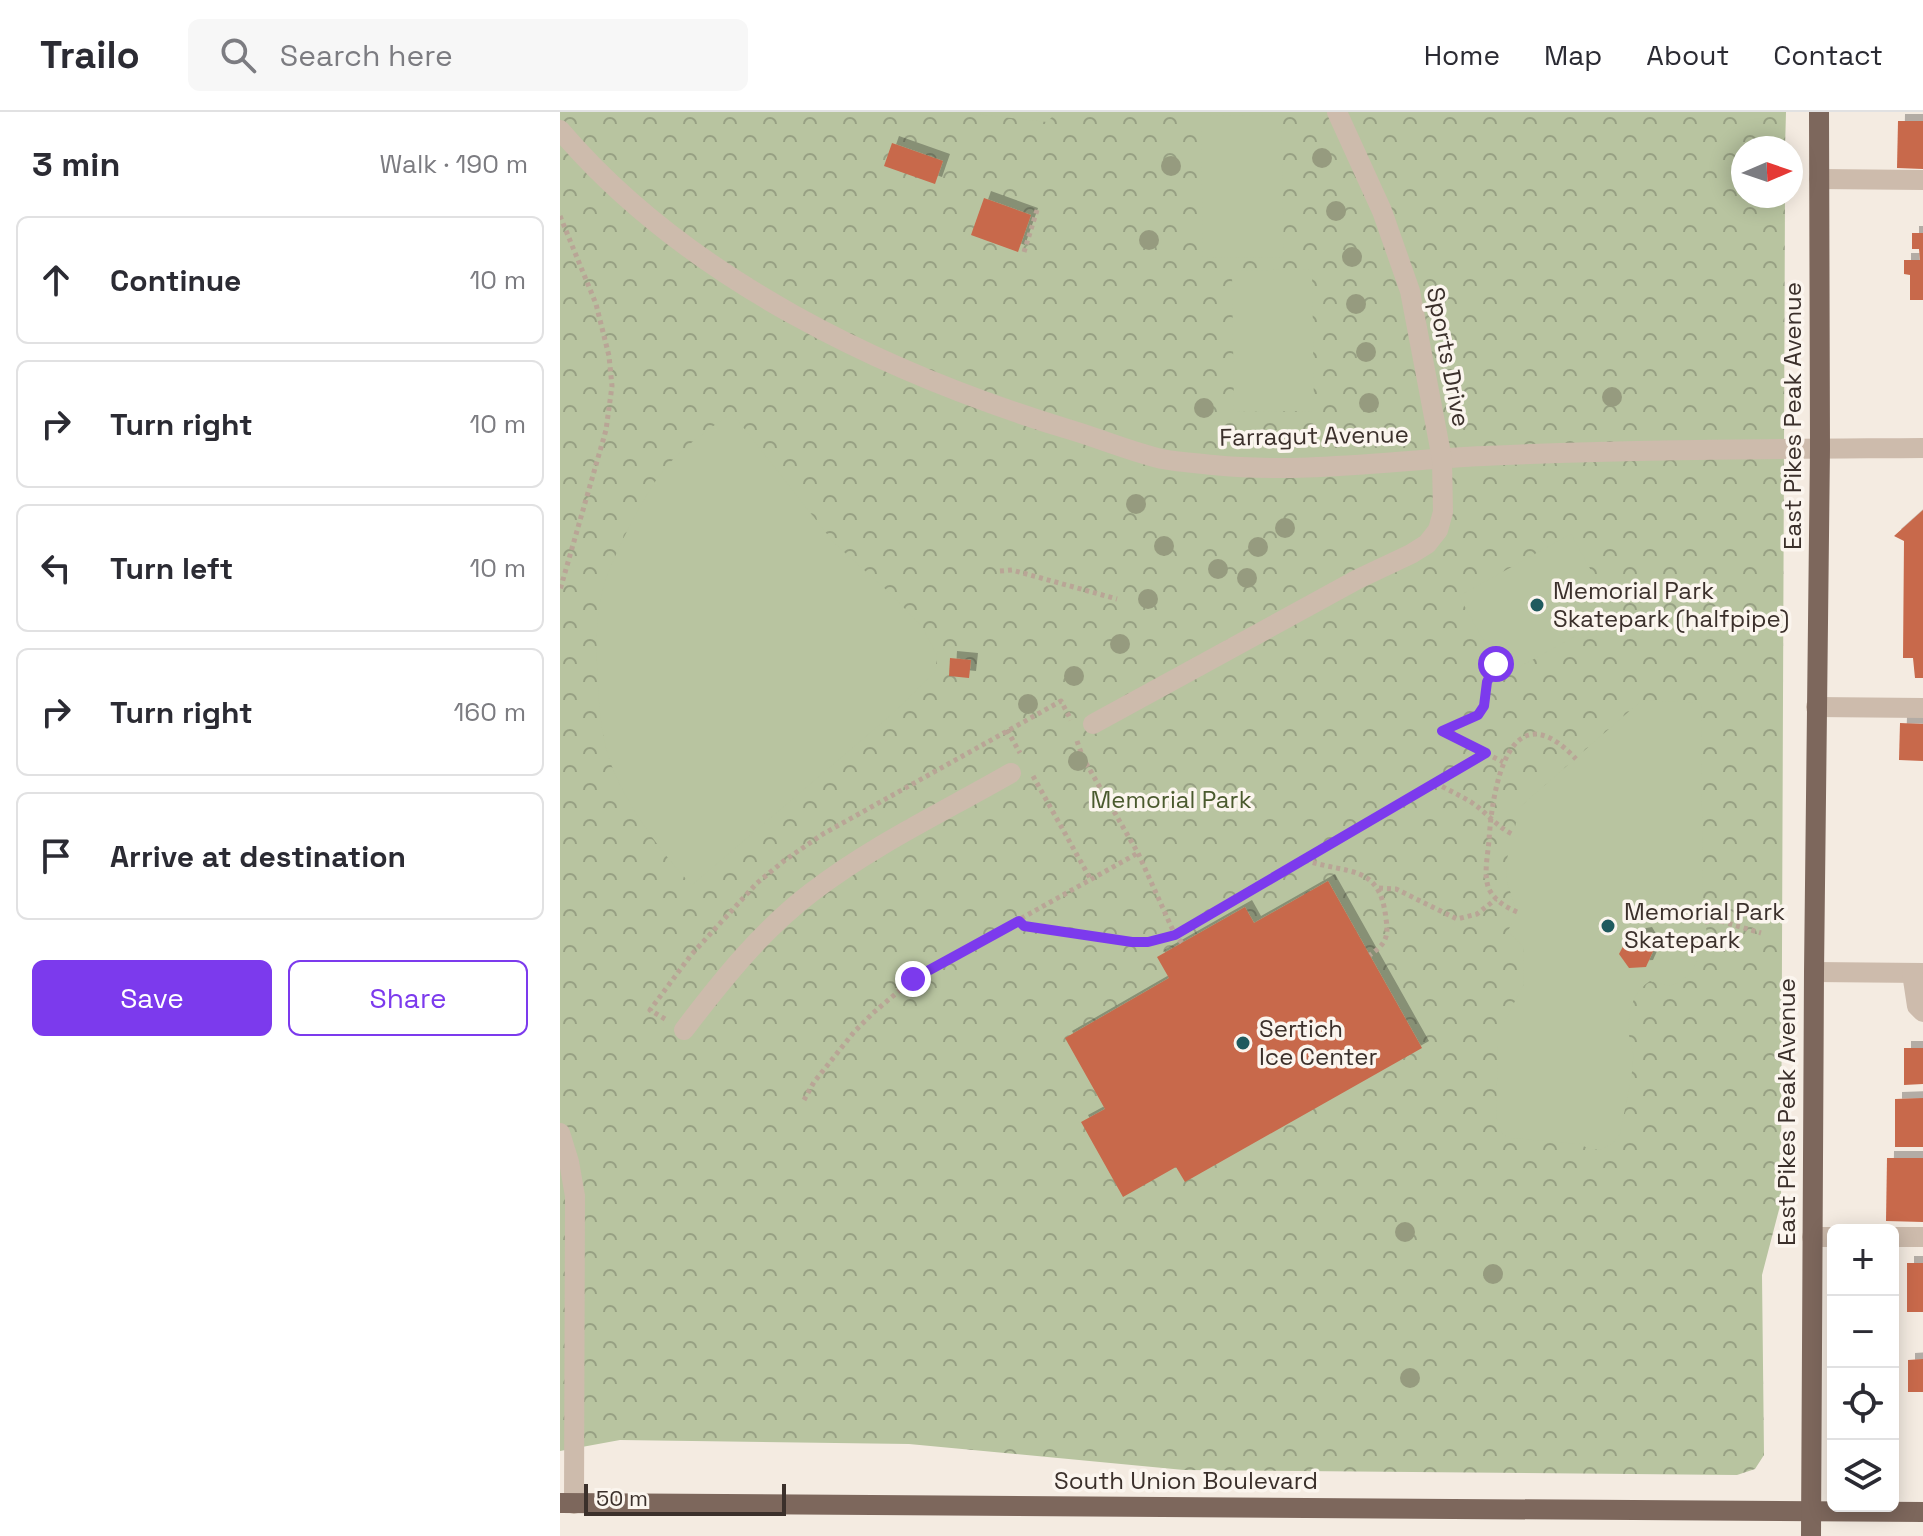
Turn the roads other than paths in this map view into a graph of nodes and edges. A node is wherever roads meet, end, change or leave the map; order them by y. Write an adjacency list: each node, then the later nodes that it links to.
1 (1337, 112): 8 (street, Sports Drive)
2 (1819, 112): 4 (main road, East Pikes Peak Avenue)
3 (560, 130): 8 (street, Farragut Avenue)
4 (1819, 179): 5 (street); 6 (main road, East Pikes Peak Avenue)
5 (1923, 180)
6 (1820, 448): 7 (street, Farragut Avenue); 8 (street, Farragut Avenue); 9 (main road, East Pikes Peak Avenue)
7 (1923, 448)
8 (1442, 459): 11 (street, Sports Drive)
9 (1816, 707): 10 (street); 13 (main road, East Pikes Peak Avenue)
10 (1923, 708)
11 (1093, 724)
12 (1011, 773): 16 (street)
13 (1814, 972): 14 (street); 18 (main road, East Pikes Peak Avenue)
14 (1918, 973): 15 (street)
15 (1923, 1012)
16 (684, 1030)
17 (560, 1133): 21 (street)
18 (1823, 1237): 22 (main road, East Pikes Peak Avenue)
19 (1899, 1237): 20 (street)
20 (1923, 1237)
21 (567, 1504): 22 (main road, South Union Boulevard)
22 (1811, 1511): 23 (main road, South Union Boulevard); 24 (main road, East Pikes Peak Avenue)
23 (1923, 1512)
24 (1811, 1536)

